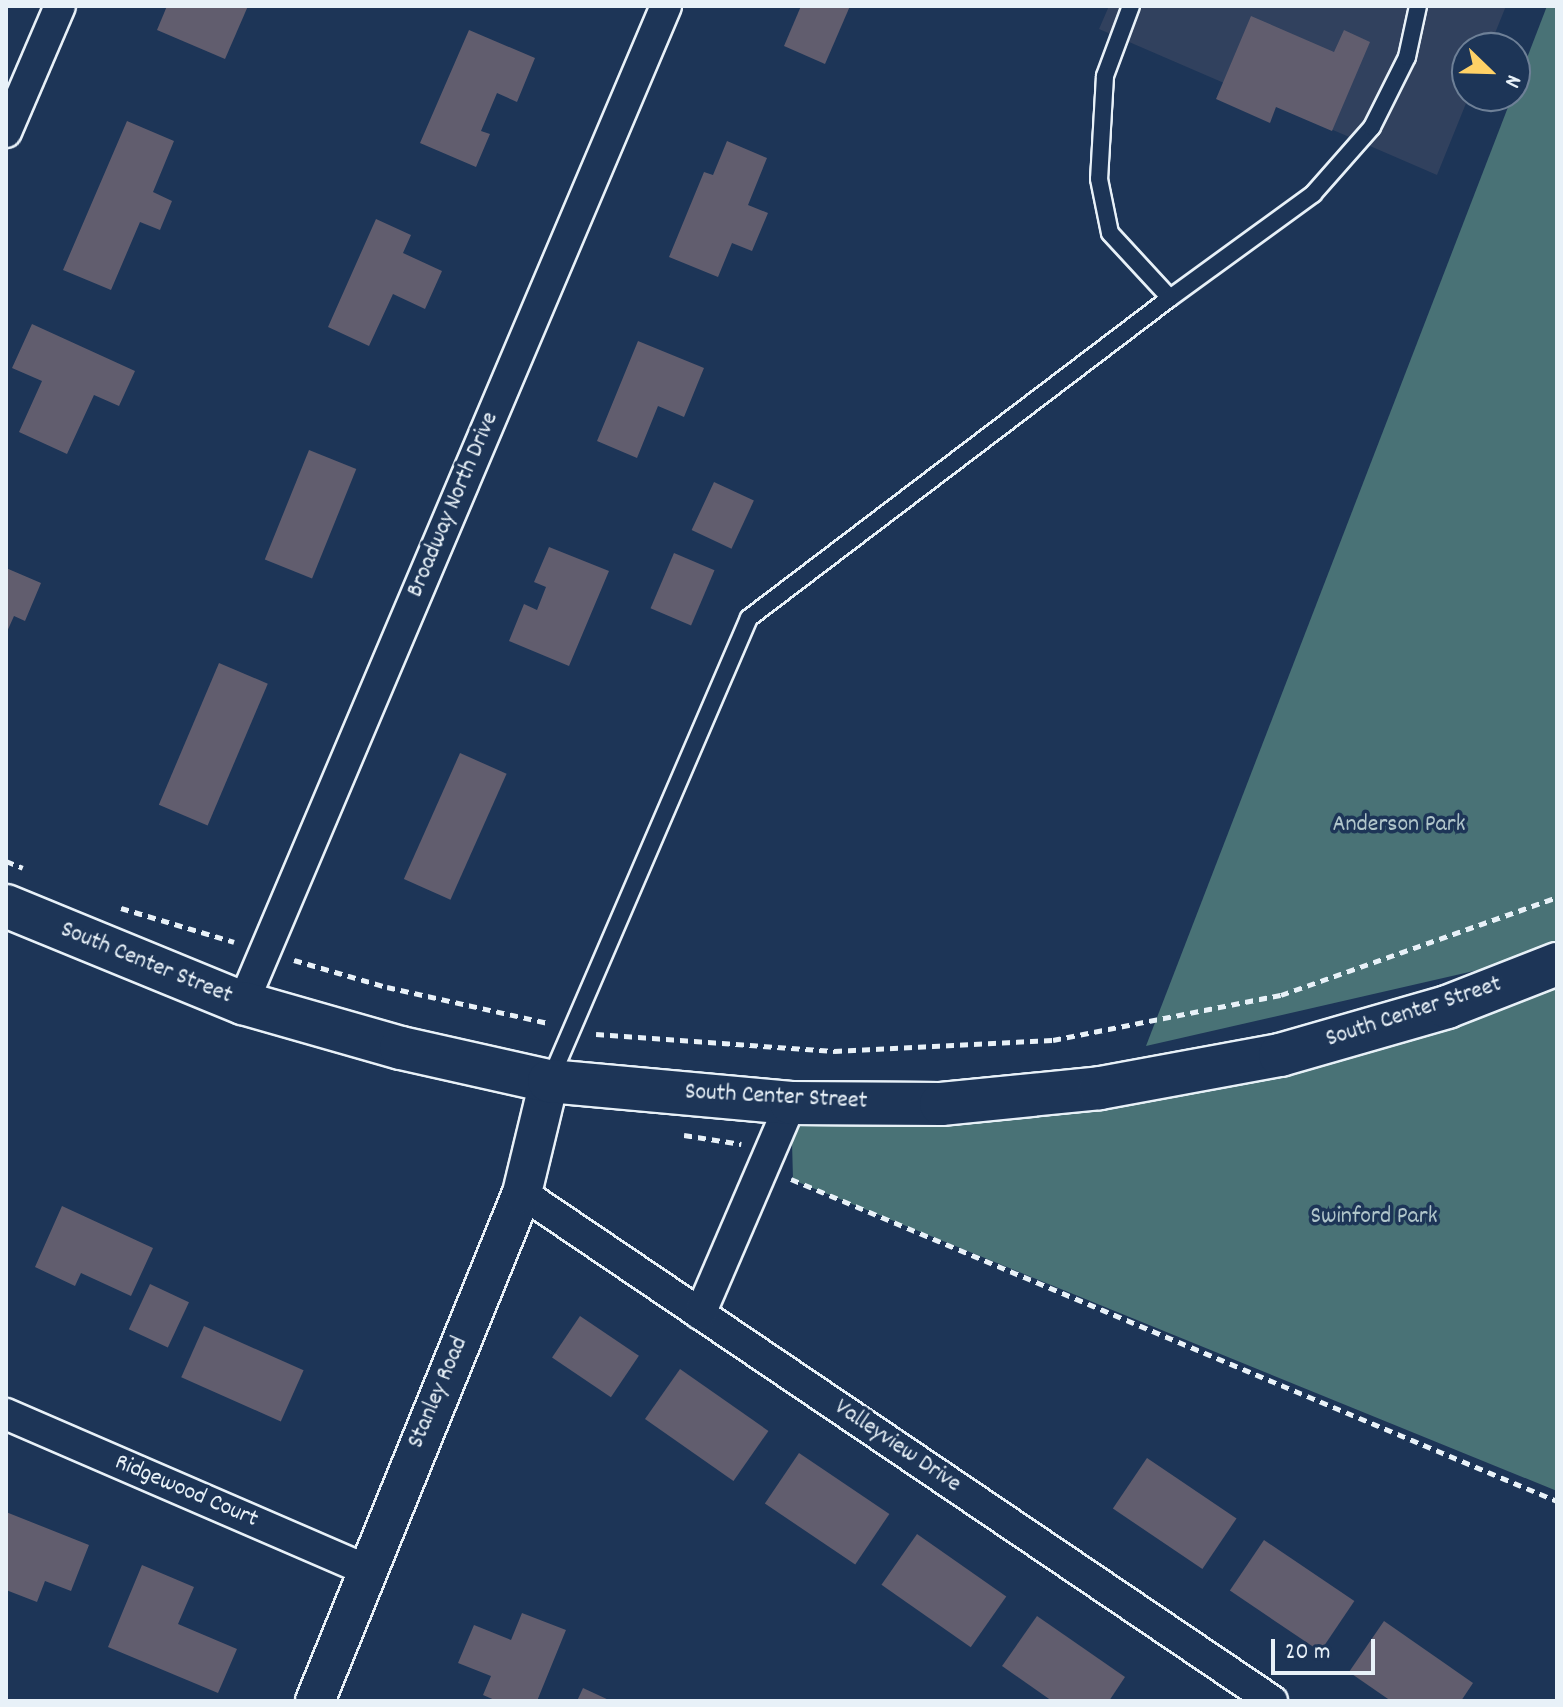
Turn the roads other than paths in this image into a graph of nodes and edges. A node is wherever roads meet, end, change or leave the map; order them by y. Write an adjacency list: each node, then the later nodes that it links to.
1 (60, 6): 5 (street)
2 (666, 6): 9 (street, Broadway North Drive)
3 (1131, 6): 6 (lane)
4 (1418, 6): 6 (lane)
5 (6, 132)
6 (1170, 298): 10 (lane)
7 (6, 906): 9 (main road, South Center Street)
8 (1557, 964): 11 (main road, South Center Street)
9 (243, 1003): 10 (main road, South Center Street)
10 (549, 1081): 11 (main road, South Center Street); 12 (street, Stanley Road)
11 (791, 1103): 13 (street)
12 (522, 1193): 13 (street, Valleyview Drive); 15 (street, Stanley Road)
13 (700, 1314): 17 (street, Valleyview Drive)
14 (6, 1414): 15 (street, Ridgewood Court)
15 (365, 1569): 16 (street, Stanley Road)
16 (315, 1701)
17 (1272, 1701)

